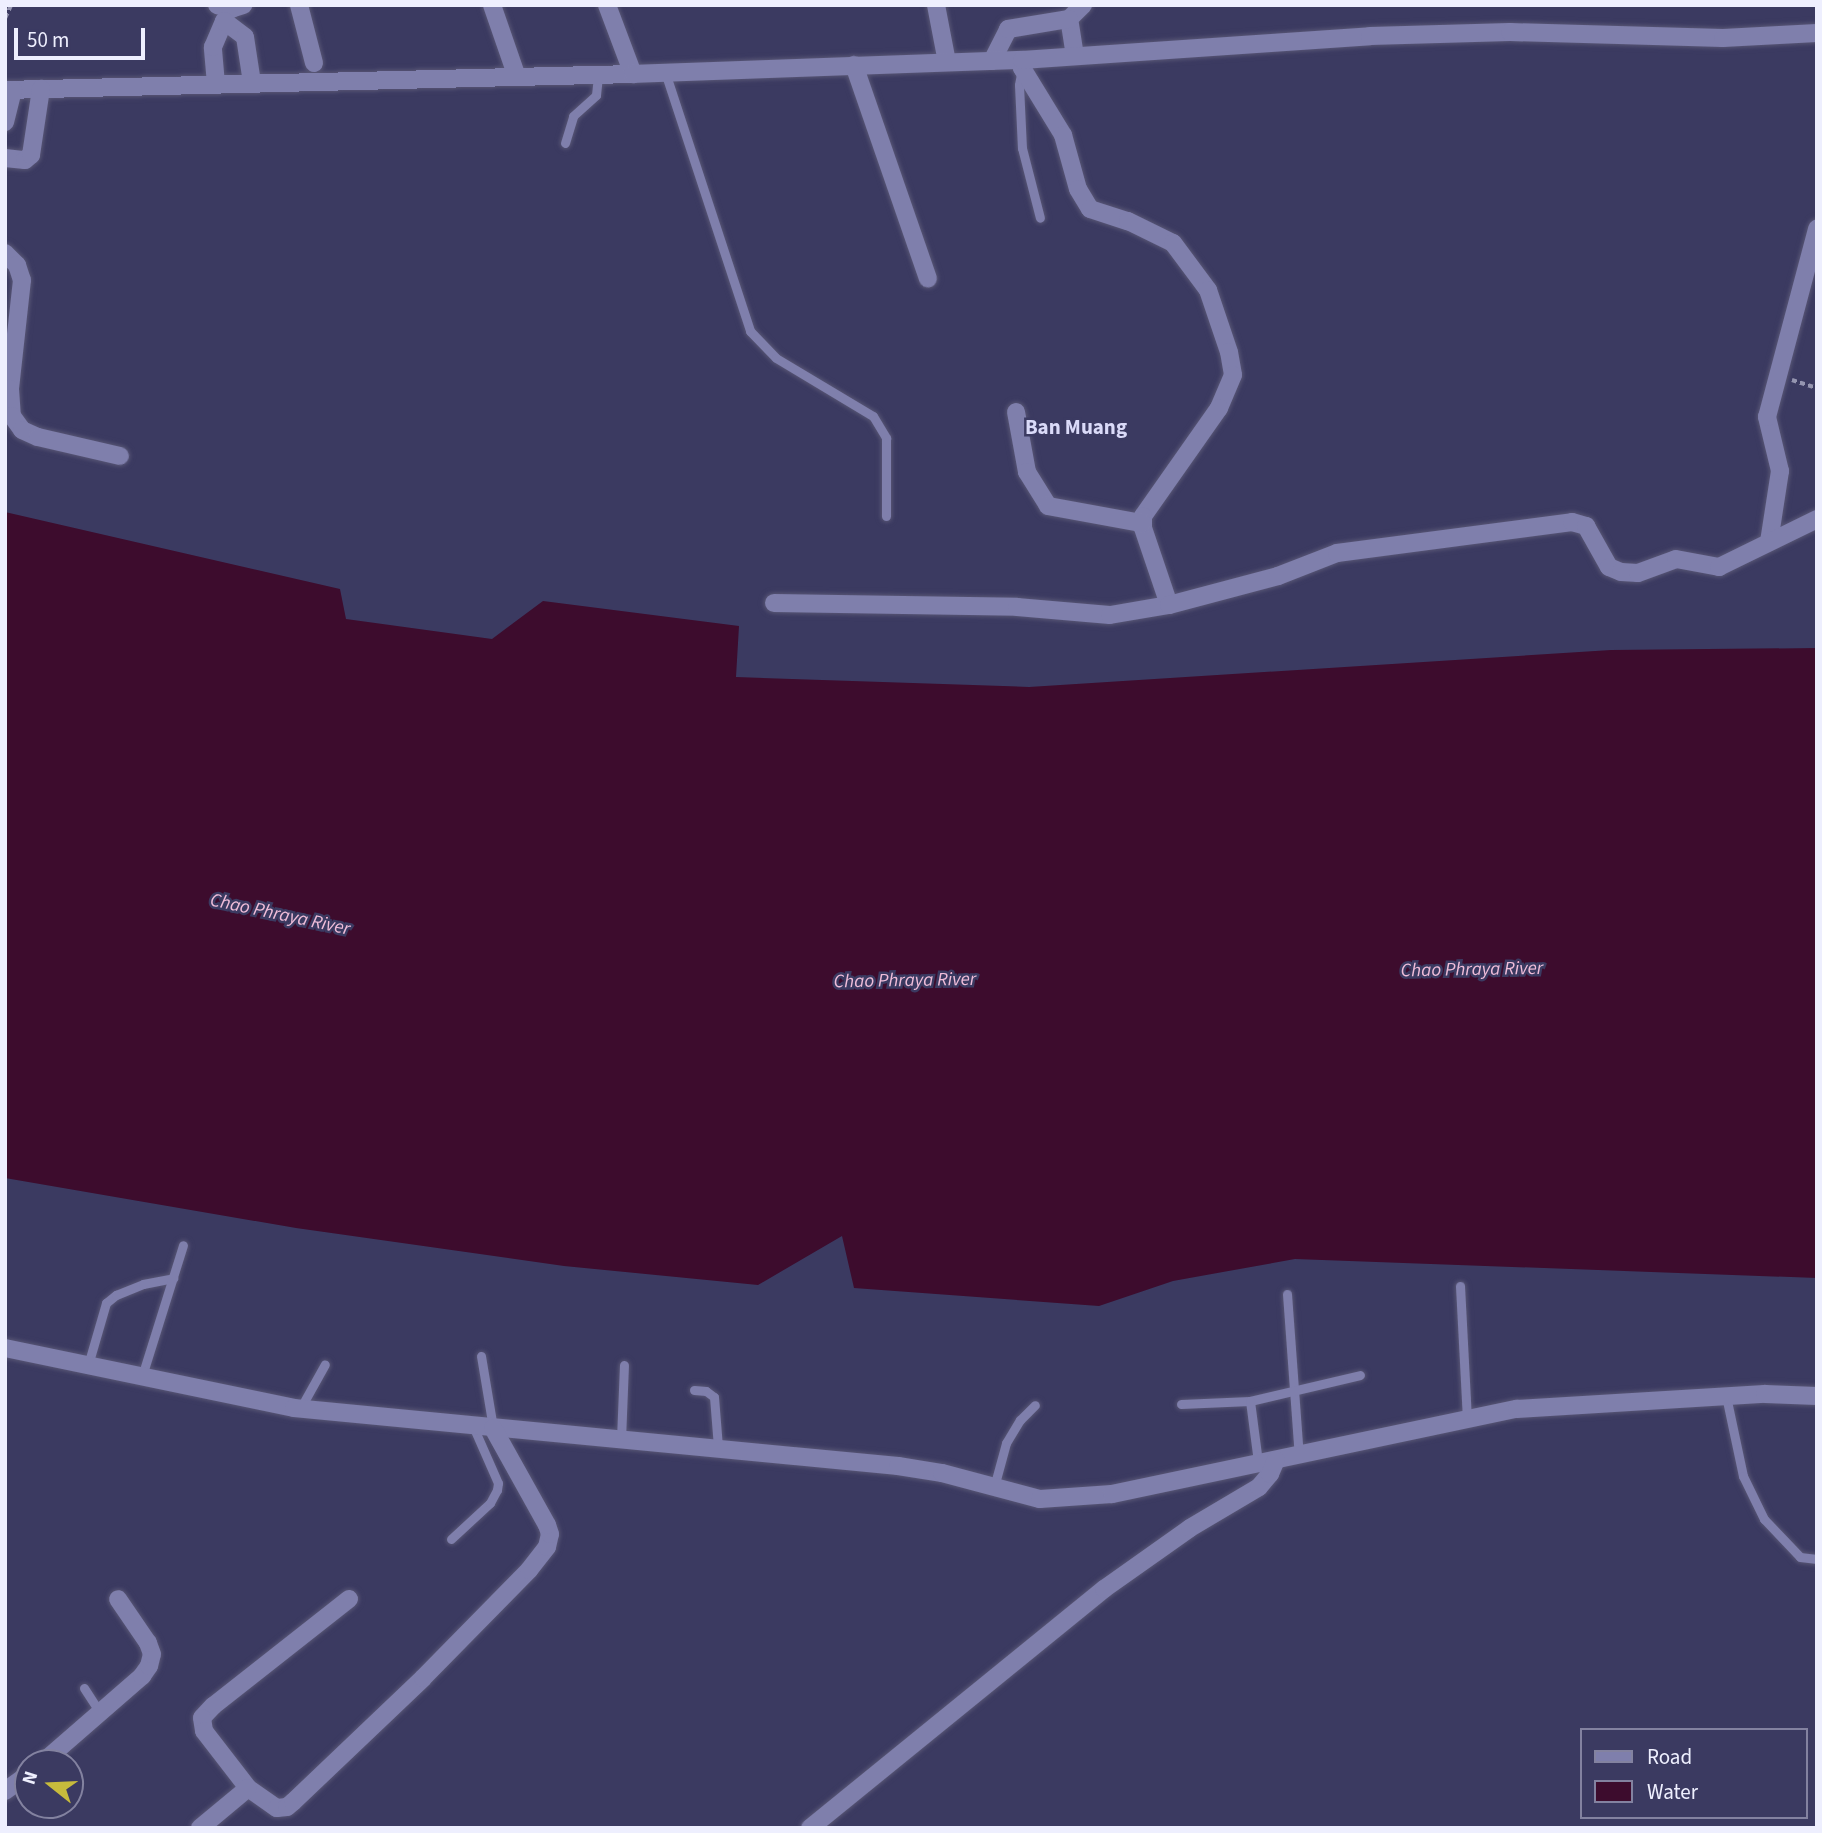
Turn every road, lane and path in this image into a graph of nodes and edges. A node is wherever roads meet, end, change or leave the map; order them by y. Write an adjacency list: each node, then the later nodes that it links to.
1 (11, 5): 9 (path)
2 (243, 5): 8 (street)
3 (299, 5): 15 (street)
4 (492, 5): 21 (street)
5 (607, 5): 19 (street)
6 (936, 5): 14 (street)
7 (1083, 5): 10 (street)
8 (221, 11): 22 (street); 23 (street)
9 (5, 18)
10 (1064, 19): 12 (street); 13 (street)
11 (1817, 33): 12 (street)
12 (1075, 56): 16 (street)
13 (992, 61): 14 (street); 16 (street)
14 (947, 62): 17 (street)
15 (314, 63)
16 (1022, 64): 29 (lane); 39 (street)
17 (854, 65): 18 (street); 32 (street)
18 (665, 72): 19 (street); 37 (lane)
19 (633, 74): 20 (street)
20 (598, 75): 21 (street); 27 (lane)
21 (517, 77): 22 (street)
22 (251, 83): 23 (street)
23 (216, 84): 24 (street)
24 (41, 89): 25 (street); 28 (street)
25 (9, 90): 26 (street)
26 (5, 122)
27 (565, 143)
28 (5, 158)
29 (1040, 218)
30 (1817, 229): 33 (street)
31 (5, 253): 36 (street)
32 (928, 279)
33 (1778, 375): 34 (path); 40 (street)
34 (1817, 388)
35 (1016, 412): 39 (street)
36 (120, 456)
37 (886, 516)
38 (1817, 519): 40 (street)
39 (1142, 523): 42 (street)
40 (1769, 542): 42 (street)
41 (774, 603): 42 (street)
42 (1169, 605)
43 (183, 1245): 44 (lane)
44 (173, 1278): 50 (lane); 53 (lane)
45 (1460, 1286): 62 (lane)
46 (1287, 1294): 55 (lane)
47 (5, 1348): 50 (street)
48 (481, 1356): 64 (lane)
49 (325, 1364): 61 (lane)
50 (88, 1365): 53 (street)
51 (624, 1365): 65 (lane)
52 (1360, 1375): 55 (lane)
53 (142, 1376): 61 (street)
54 (694, 1390): 66 (lane)
55 (1294, 1392): 58 (lane); 67 (lane)
56 (1726, 1396): 57 (street); 62 (street); 71 (lane)
57 (1817, 1396)
58 (1250, 1401): 59 (lane); 68 (lane)
59 (1181, 1404)
60 (1035, 1405): 69 (lane)
61 (300, 1409): 63 (street)
62 (1467, 1422): 67 (street)
63 (473, 1426): 64 (street); 70 (lane)
64 (493, 1428): 65 (street); 77 (street)
65 (621, 1439): 66 (street)
66 (718, 1447): 69 (street)
67 (1299, 1456): 68 (street)
68 (1267, 1461): 69 (street); 79 (street)
69 (994, 1487)
70 (451, 1539)
71 (1817, 1559)
72 (118, 1599): 75 (street)
73 (349, 1599): 77 (street)
74 (84, 1688): 75 (lane)
75 (100, 1713): 76 (street)
76 (58, 1749)
77 (248, 1787): 78 (street)
78 (200, 1828)
79 (810, 1828)

